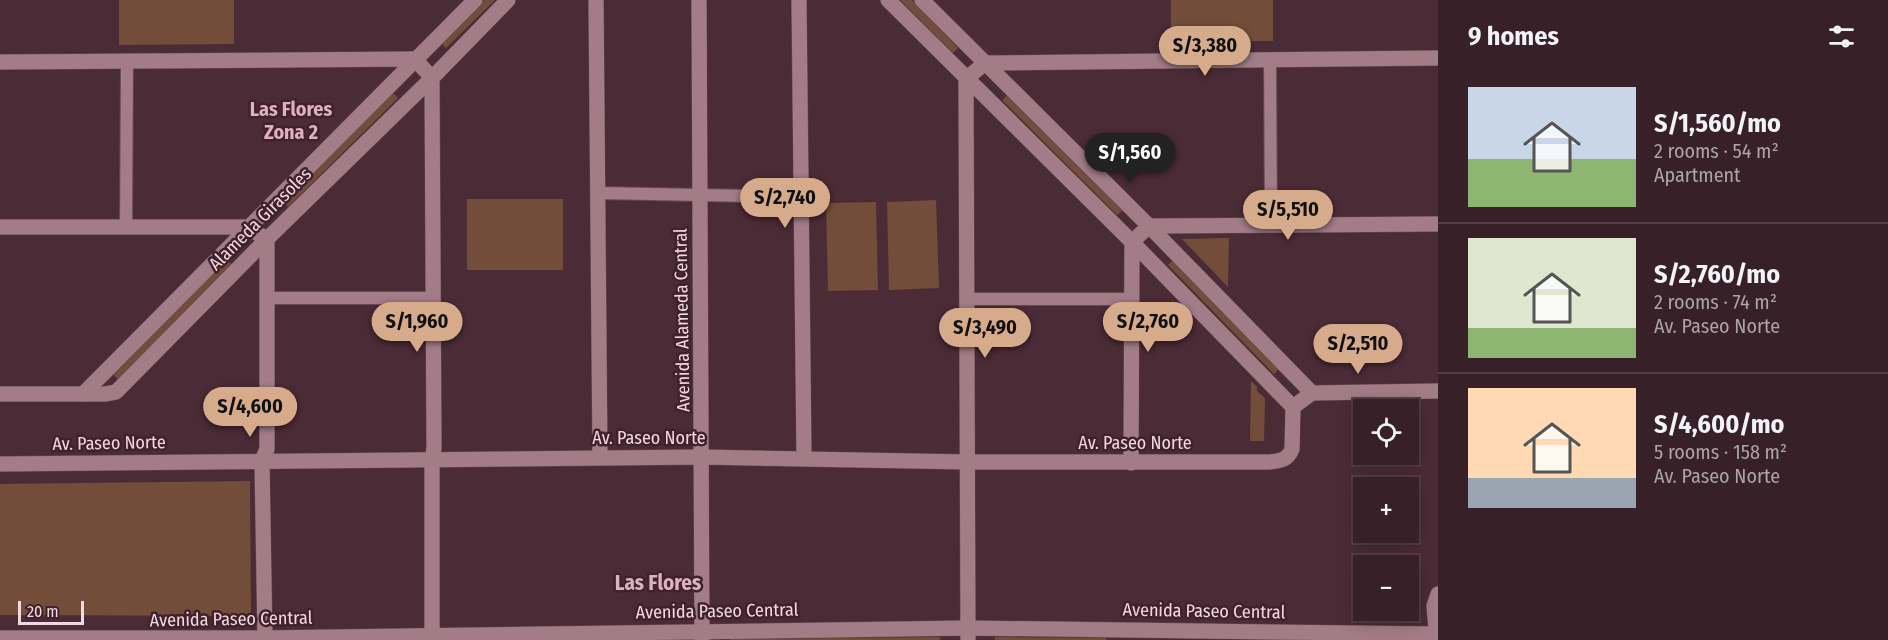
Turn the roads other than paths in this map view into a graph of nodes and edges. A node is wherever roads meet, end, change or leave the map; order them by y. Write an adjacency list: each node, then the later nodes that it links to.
1 (474, 0): 9 (street)
2 (508, 0): 14 (street, Alameda Girasoles)
3 (596, 0): 16 (street)
4 (699, 0): 17 (street, Avenida Alameda Central)
5 (799, 0): 18 (street)
6 (888, 0): 15 (street)
7 (922, 0): 13 (street)
8 (1438, 58): 10 (street)
9 (415, 59): 11 (street); 14 (street); 24 (street)
10 (1270, 60): 13 (street); 19 (street)
11 (127, 61): 12 (street); 23 (street)
12 (0, 62)
13 (985, 63): 15 (street); 21 (street)
14 (432, 78): 25 (street, Alameda Girasoles); 28 (street)
15 (966, 79): 26 (street); 29 (street)
16 (599, 193): 17 (street); 36 (street)
17 (700, 194): 18 (street); 37 (street, Avenida Alameda Central)
18 (801, 197): 38 (street)
19 (1271, 224): 20 (street); 21 (street)
20 (1438, 224)
21 (1149, 226): 26 (street); 32 (street)
22 (0, 227): 23 (street)
23 (126, 227): 24 (street)
24 (248, 227): 25 (street); 34 (street)
25 (267, 239): 27 (street); 34 (street, Alameda Girasoles)
26 (1132, 242): 30 (street); 35 (street)
27 (268, 298): 28 (street); 39 (street)
28 (433, 298): 40 (street)
29 (968, 299): 30 (street); 41 (street)
30 (1132, 299): 42 (street)
31 (1438, 391): 32 (street)
32 (1312, 393): 35 (street)
33 (0, 394): 34 (street, Alameda Girasoles)
34 (83, 394)
35 (1293, 407): 42 (street, Av. Paseo Norte)
36 (600, 457): 37 (street, Av. Paseo Norte); 40 (street, Av. Paseo Norte)
37 (702, 457): 38 (street, Av. Paseo Norte); 46 (street, Avenida Alameda Central)
38 (804, 458): 41 (street, Av. Paseo Norte)
39 (262, 461): 40 (street, Av. Paseo Norte); 43 (street, Av. Paseo Norte); 51 (street)
40 (432, 461): 50 (street)
41 (968, 462): 42 (street, Av. Paseo Norte); 45 (street)
42 (1131, 463)
43 (0, 464)
44 (1438, 594): 48 (street)
45 (968, 634): 46 (street, Avenida Paseo Central); 47 (street, Avenida Paseo Central)
46 (702, 635): 50 (street, Avenida Paseo Central)
47 (1135, 635): 48 (street, Avenida Paseo Central)
48 (1436, 637)
49 (0, 638): 51 (street, Avenida Paseo Central)
50 (432, 638): 51 (street, Avenida Paseo Central)
51 (265, 639)

